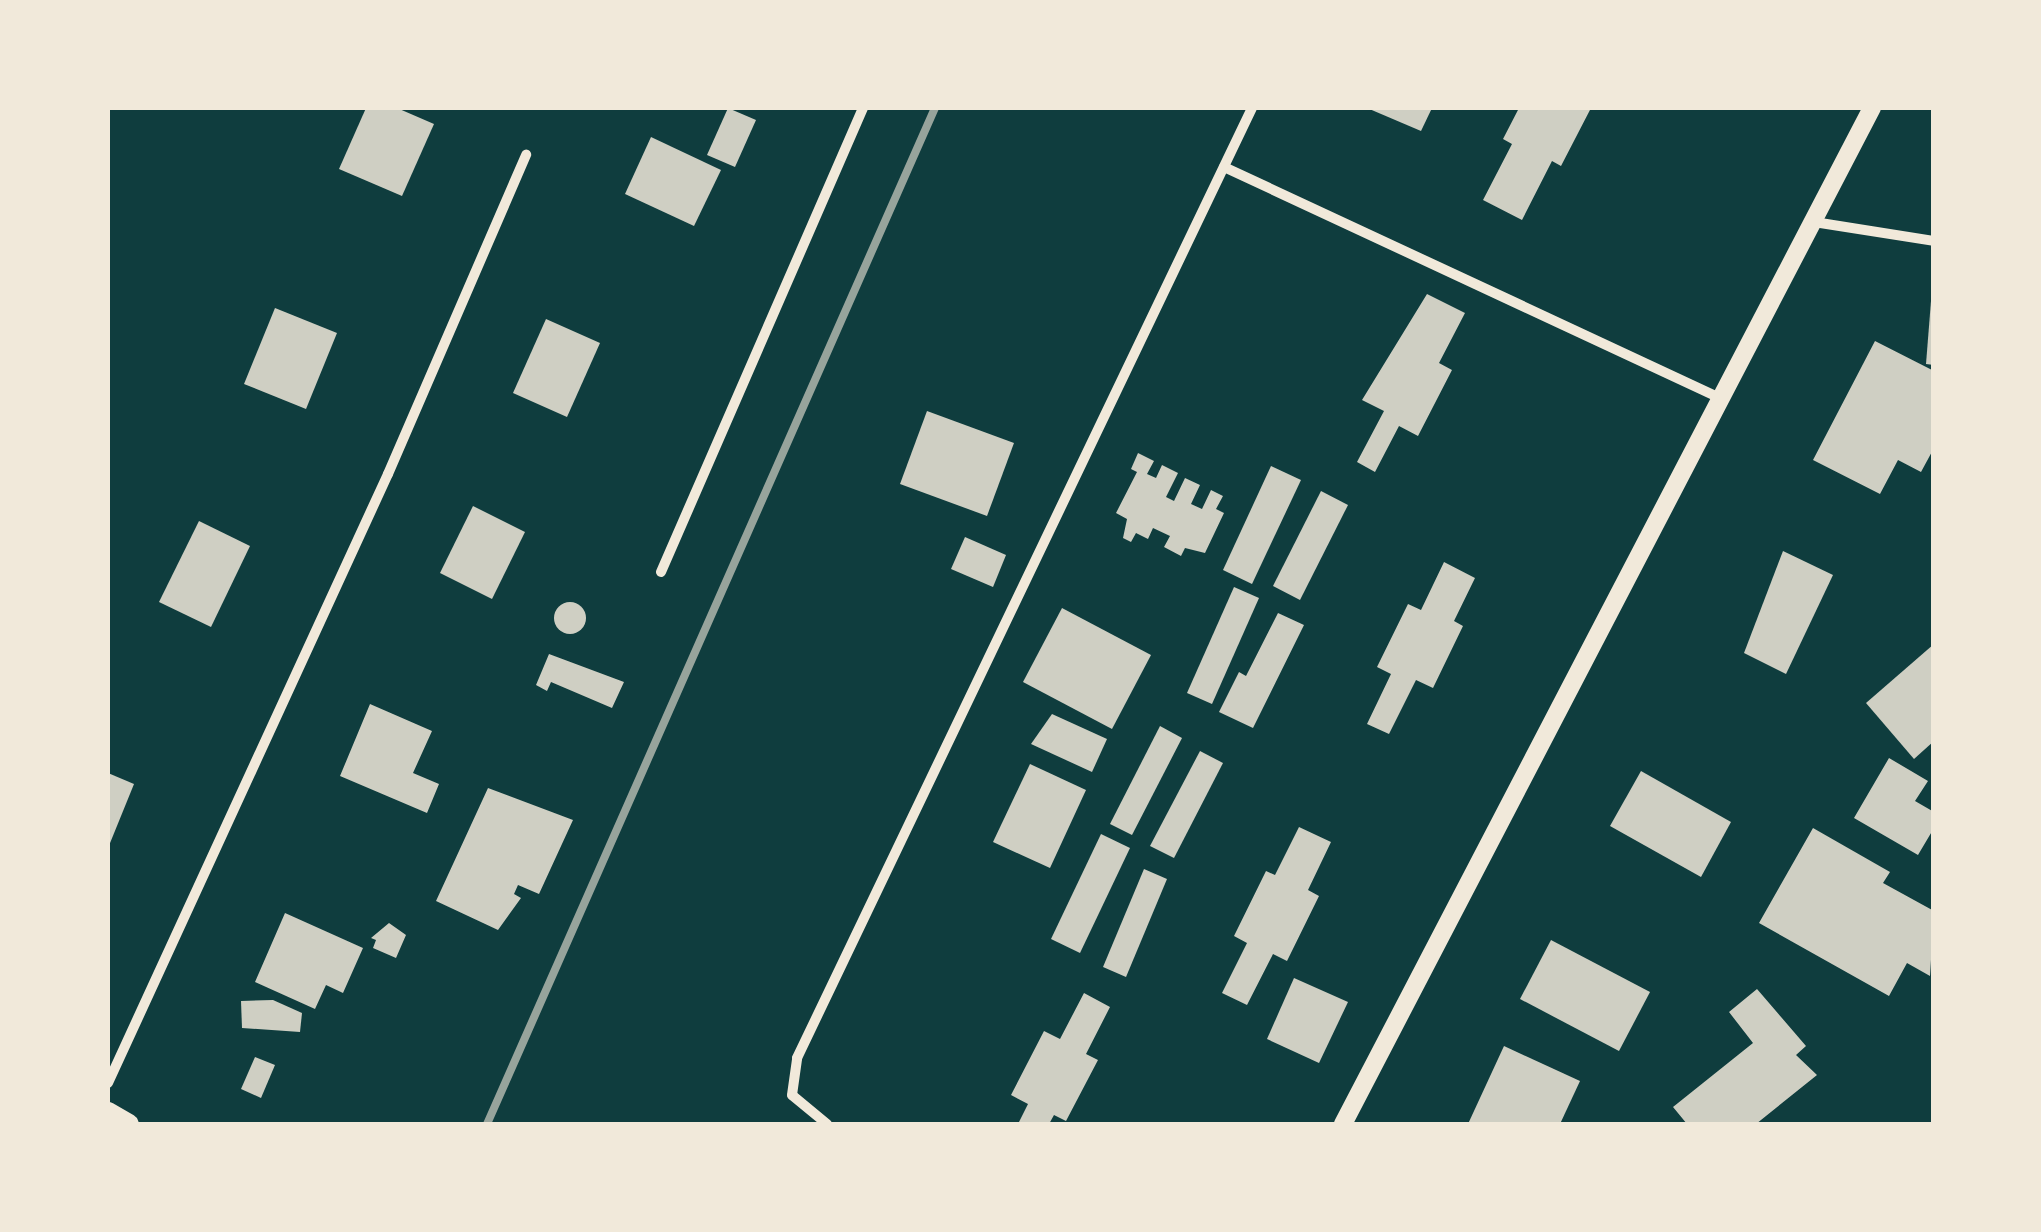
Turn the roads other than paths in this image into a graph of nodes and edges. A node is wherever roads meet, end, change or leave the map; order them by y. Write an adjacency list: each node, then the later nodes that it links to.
1 (863, 108): 9 (street)
2 (1252, 108): 5 (street)
3 (1872, 108): 6 (street)
4 (526, 155): 10 (street)
5 (1224, 167): 8 (street); 13 (street)
6 (1814, 222): 7 (street); 8 (street)
7 (1934, 241)
8 (1720, 398): 14 (street)
9 (662, 572)
10 (108, 1083)
11 (108, 1112): 12 (main road)
12 (129, 1124)
13 (827, 1124)
14 (1343, 1124)

